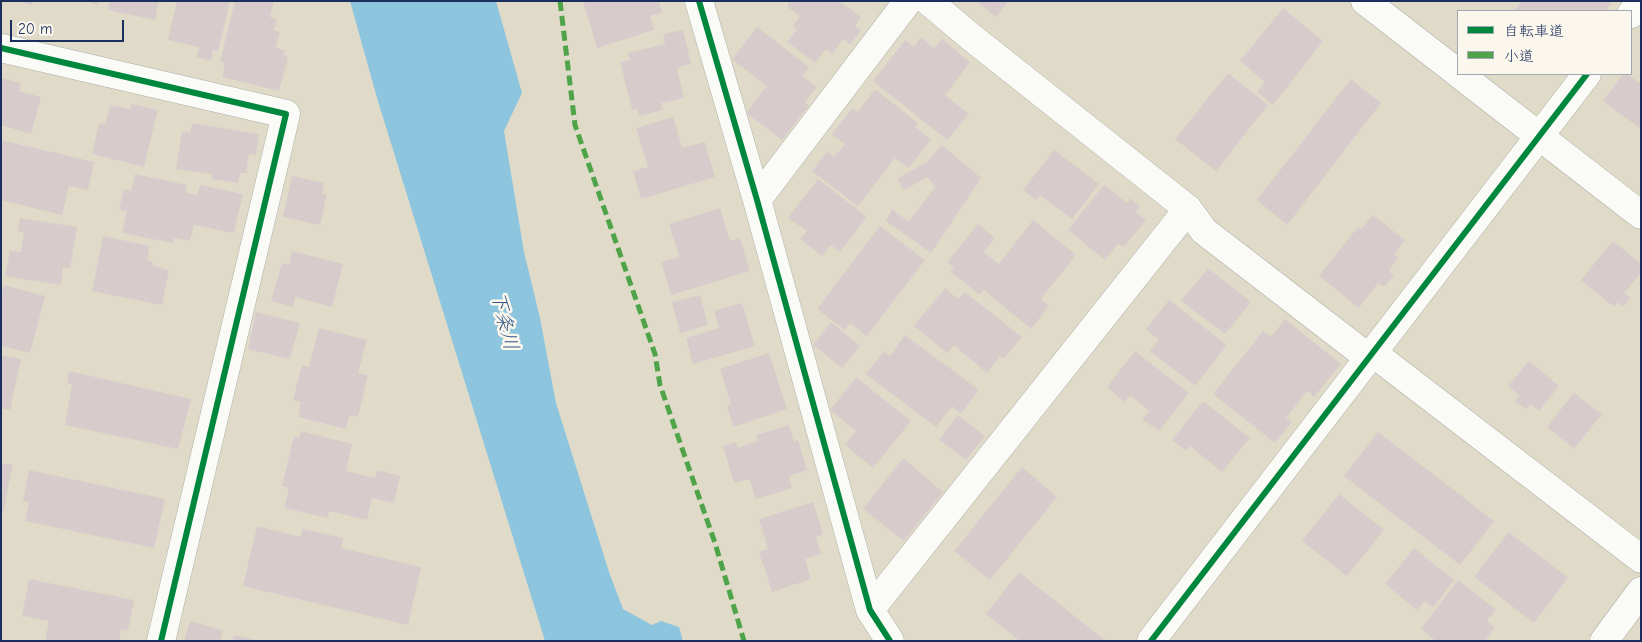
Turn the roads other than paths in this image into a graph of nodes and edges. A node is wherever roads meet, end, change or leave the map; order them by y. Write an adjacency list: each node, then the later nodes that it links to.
1 (699, 1): 12 (street)
2 (908, 1): 12 (street)
3 (928, 1): 13 (street)
4 (1365, 1): 8 (street)
5 (1640, 1): 6 (street)
6 (1632, 13)
7 (1, 48): 19 (street)
8 (1457, 71)
9 (1462, 75): 11 (street)
10 (1586, 75): 11 (street)
11 (1540, 136): 14 (street); 15 (street)
12 (757, 200): 18 (street)
13 (1188, 209): 15 (street); 18 (street)
14 (1641, 215)
15 (1371, 356): 16 (street); 21 (street)
16 (1641, 559)
17 (1641, 591): 22 (street)
18 (870, 610): 20 (street)
19 (161, 641)
20 (890, 641)
21 (1151, 641)
22 (1604, 641)

